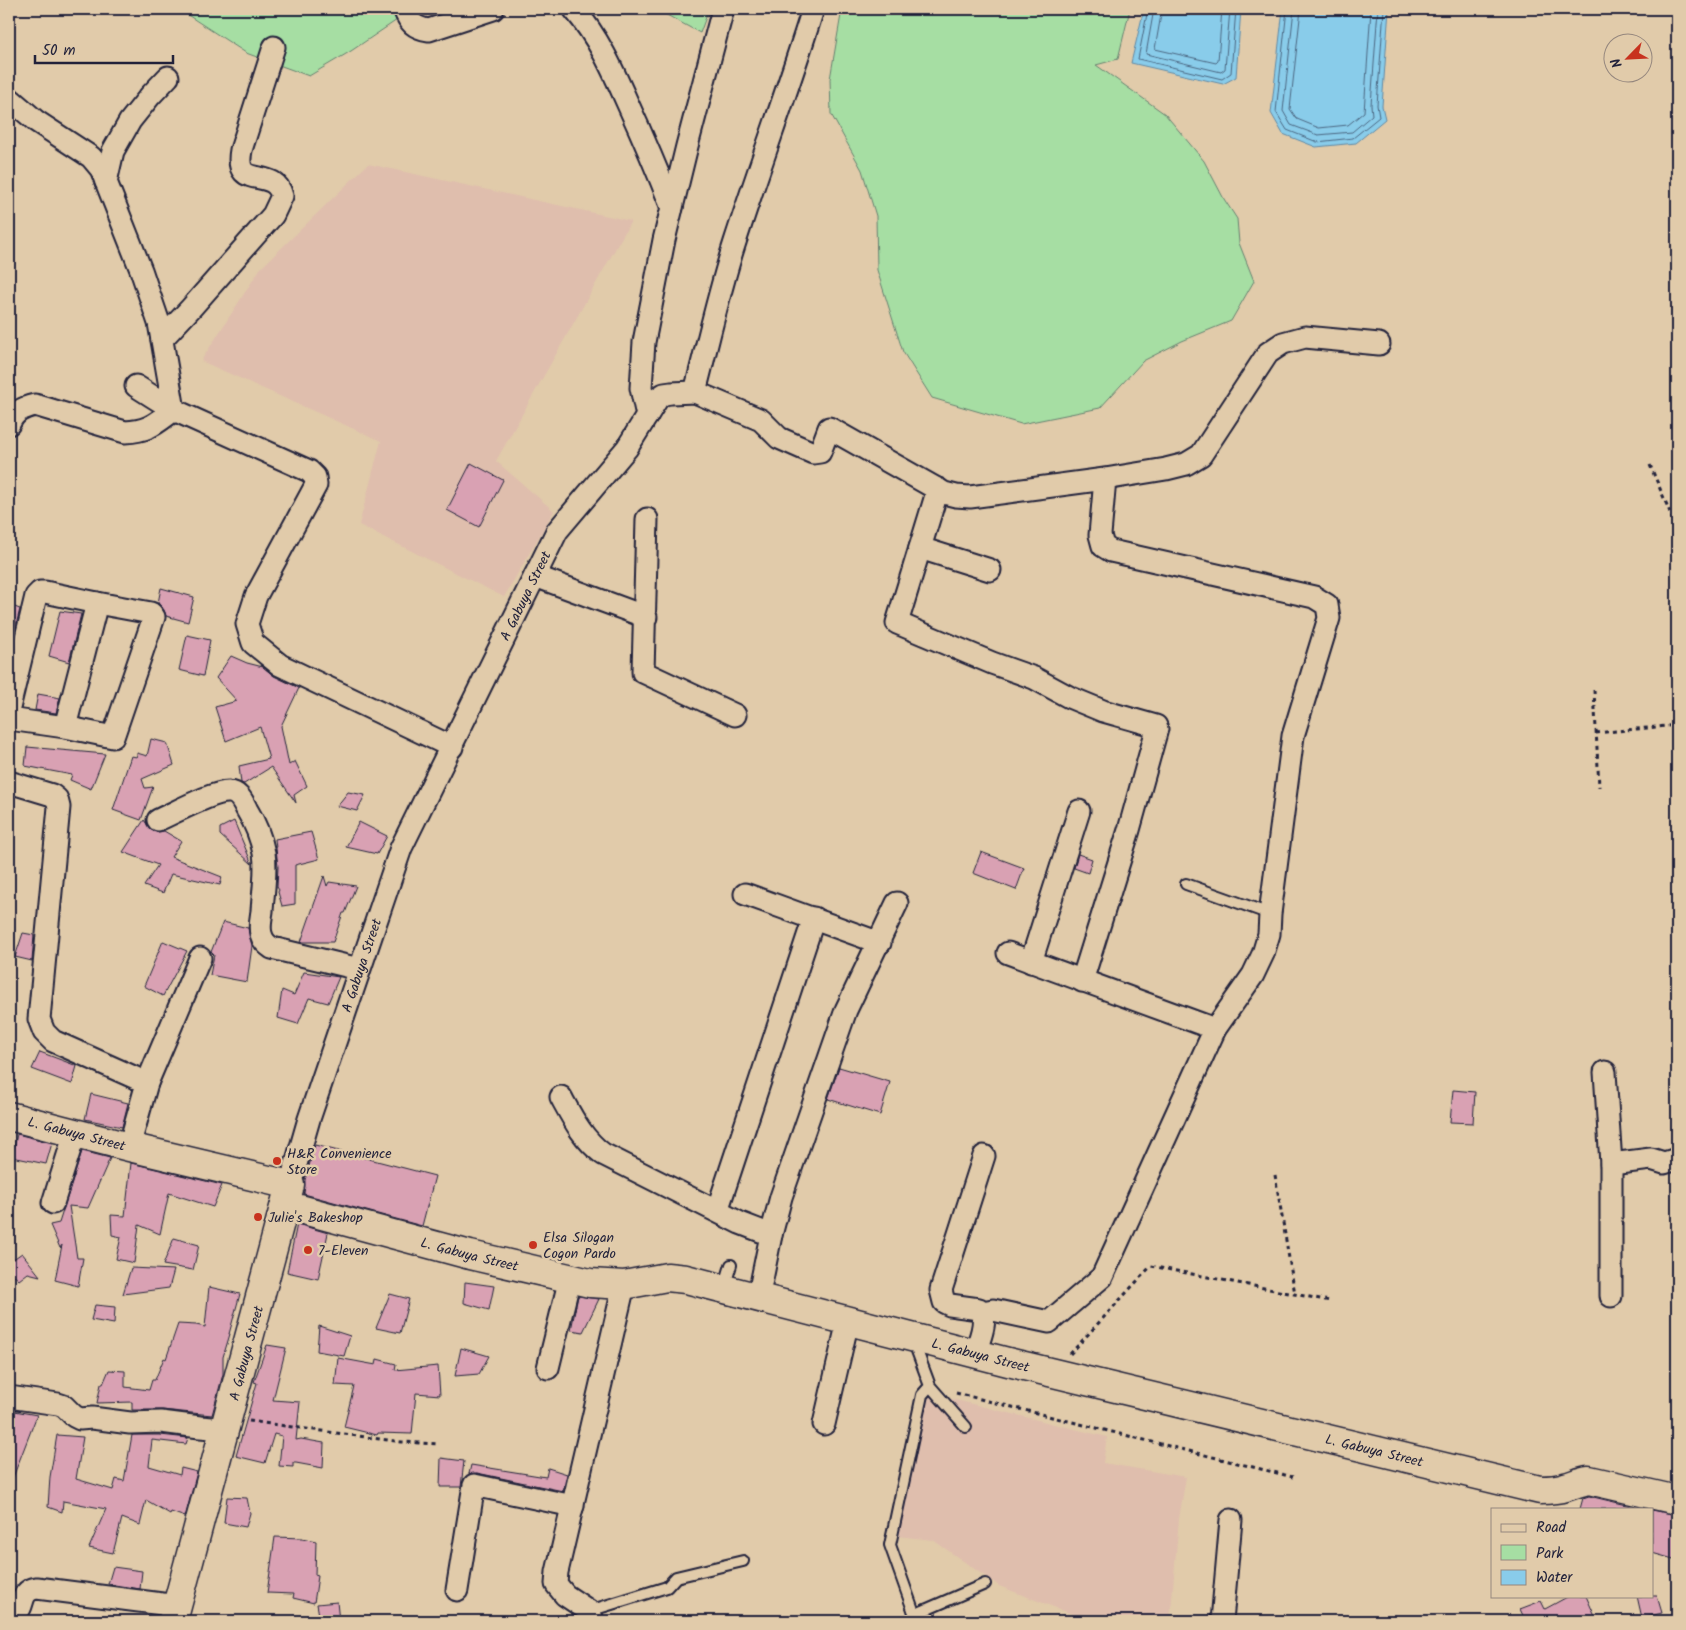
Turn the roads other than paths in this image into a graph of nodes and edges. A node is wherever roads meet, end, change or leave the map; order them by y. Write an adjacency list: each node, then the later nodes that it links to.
1 (404, 9): 2 (street)
2 (493, 9)
3 (574, 9): 10 (street)
4 (724, 9): 10 (street)
5 (813, 9): 14 (street)
6 (274, 47): 11 (street)
7 (168, 77): 9 (street)
8 (9, 98): 9 (street)
9 (106, 182): 11 (street)
10 (672, 208): 16 (street)
11 (162, 339): 15 (street)
12 (1379, 344): 18 (street)
13 (136, 386): 15 (street)
14 (695, 392): 16 (street, A Gabuya Street); 19 (street)
15 (174, 410): 17 (street); 30 (street)
16 (647, 416): 23 (street, A Gabuya Street)
17 (9, 424)
18 (1105, 479): 19 (street); 37 (street)
19 (938, 489): 21 (street)
20 (647, 519): 25 (street)
21 (920, 548): 22 (street); 44 (street)
22 (990, 570)
23 (535, 576): 25 (street); 30 (street, A Gabuya Street)
24 (97, 603): 26 (street); 29 (street); 29 (street)
25 (646, 617): 27 (street)
26 (9, 708)
27 (735, 714)
28 (9, 719): 29 (street)
29 (65, 727)
30 (452, 747): 43 (street, A Gabuya Street)
31 (9, 782): 47 (street)
32 (1079, 811): 42 (street)
33 (158, 820): 43 (street)
34 (1186, 884): 37 (lane)
35 (745, 894): 38 (street)
36 (897, 903): 39 (street)
37 (1270, 914): 45 (street)
38 (814, 918): 39 (street); 57 (street)
39 (880, 943): 58 (street)
40 (1008, 953): 42 (street)
41 (200, 958): 47 (street)
42 (1031, 962): 44 (street)
43 (359, 969): 55 (street, A Gabuya Street)
44 (1082, 981): 45 (street)
45 (1214, 1029): 63 (street)
46 (1605, 1072): 54 (street)
47 (147, 1084): 51 (street)
48 (561, 1097): 57 (street)
49 (9, 1116): 50 (street, L. Gabuya Street)
50 (75, 1133): 51 (street, L. Gabuya Street); 56 (street)
51 (129, 1147): 55 (street, L. Gabuya Street)
52 (984, 1156): 63 (street)
53 (1677, 1159): 54 (street)
54 (1611, 1164): 61 (street)
55 (288, 1195): 59 (street, L. Gabuya Street); 70 (street, A Gabuya Street)
56 (53, 1203)
57 (717, 1211): 58 (street)
58 (771, 1236): 62 (street)
59 (570, 1278): 60 (street, L. Gabuya Street); 67 (street)
60 (624, 1285): 62 (street, L. Gabuya Street); 74 (street)
61 (1611, 1296)
62 (758, 1298): 64 (street, L. Gabuya Street)
63 (982, 1312): 66 (street)
64 (848, 1321): 65 (street, L. Gabuya Street); 71 (street)
65 (912, 1337): 66 (street, L. Gabuya Street); 68 (lane)
66 (975, 1354): 73 (street, L. Gabuya Street)
67 (548, 1368)
68 (930, 1386): 72 (lane); 82 (lane)
69 (9, 1397): 70 (street)
70 (227, 1423): 79 (street, A Gabuya Street)
71 (824, 1424)
72 (966, 1427)
73 (1677, 1500)
74 (572, 1506): 78 (street); 81 (street)
75 (1231, 1520): 83 (street)
76 (743, 1561): 81 (lane)
77 (985, 1584): 82 (lane)
78 (457, 1590)
79 (175, 1614): 80 (street)
80 (9, 1615)
81 (591, 1616)
82 (917, 1618)
83 (1222, 1621)

